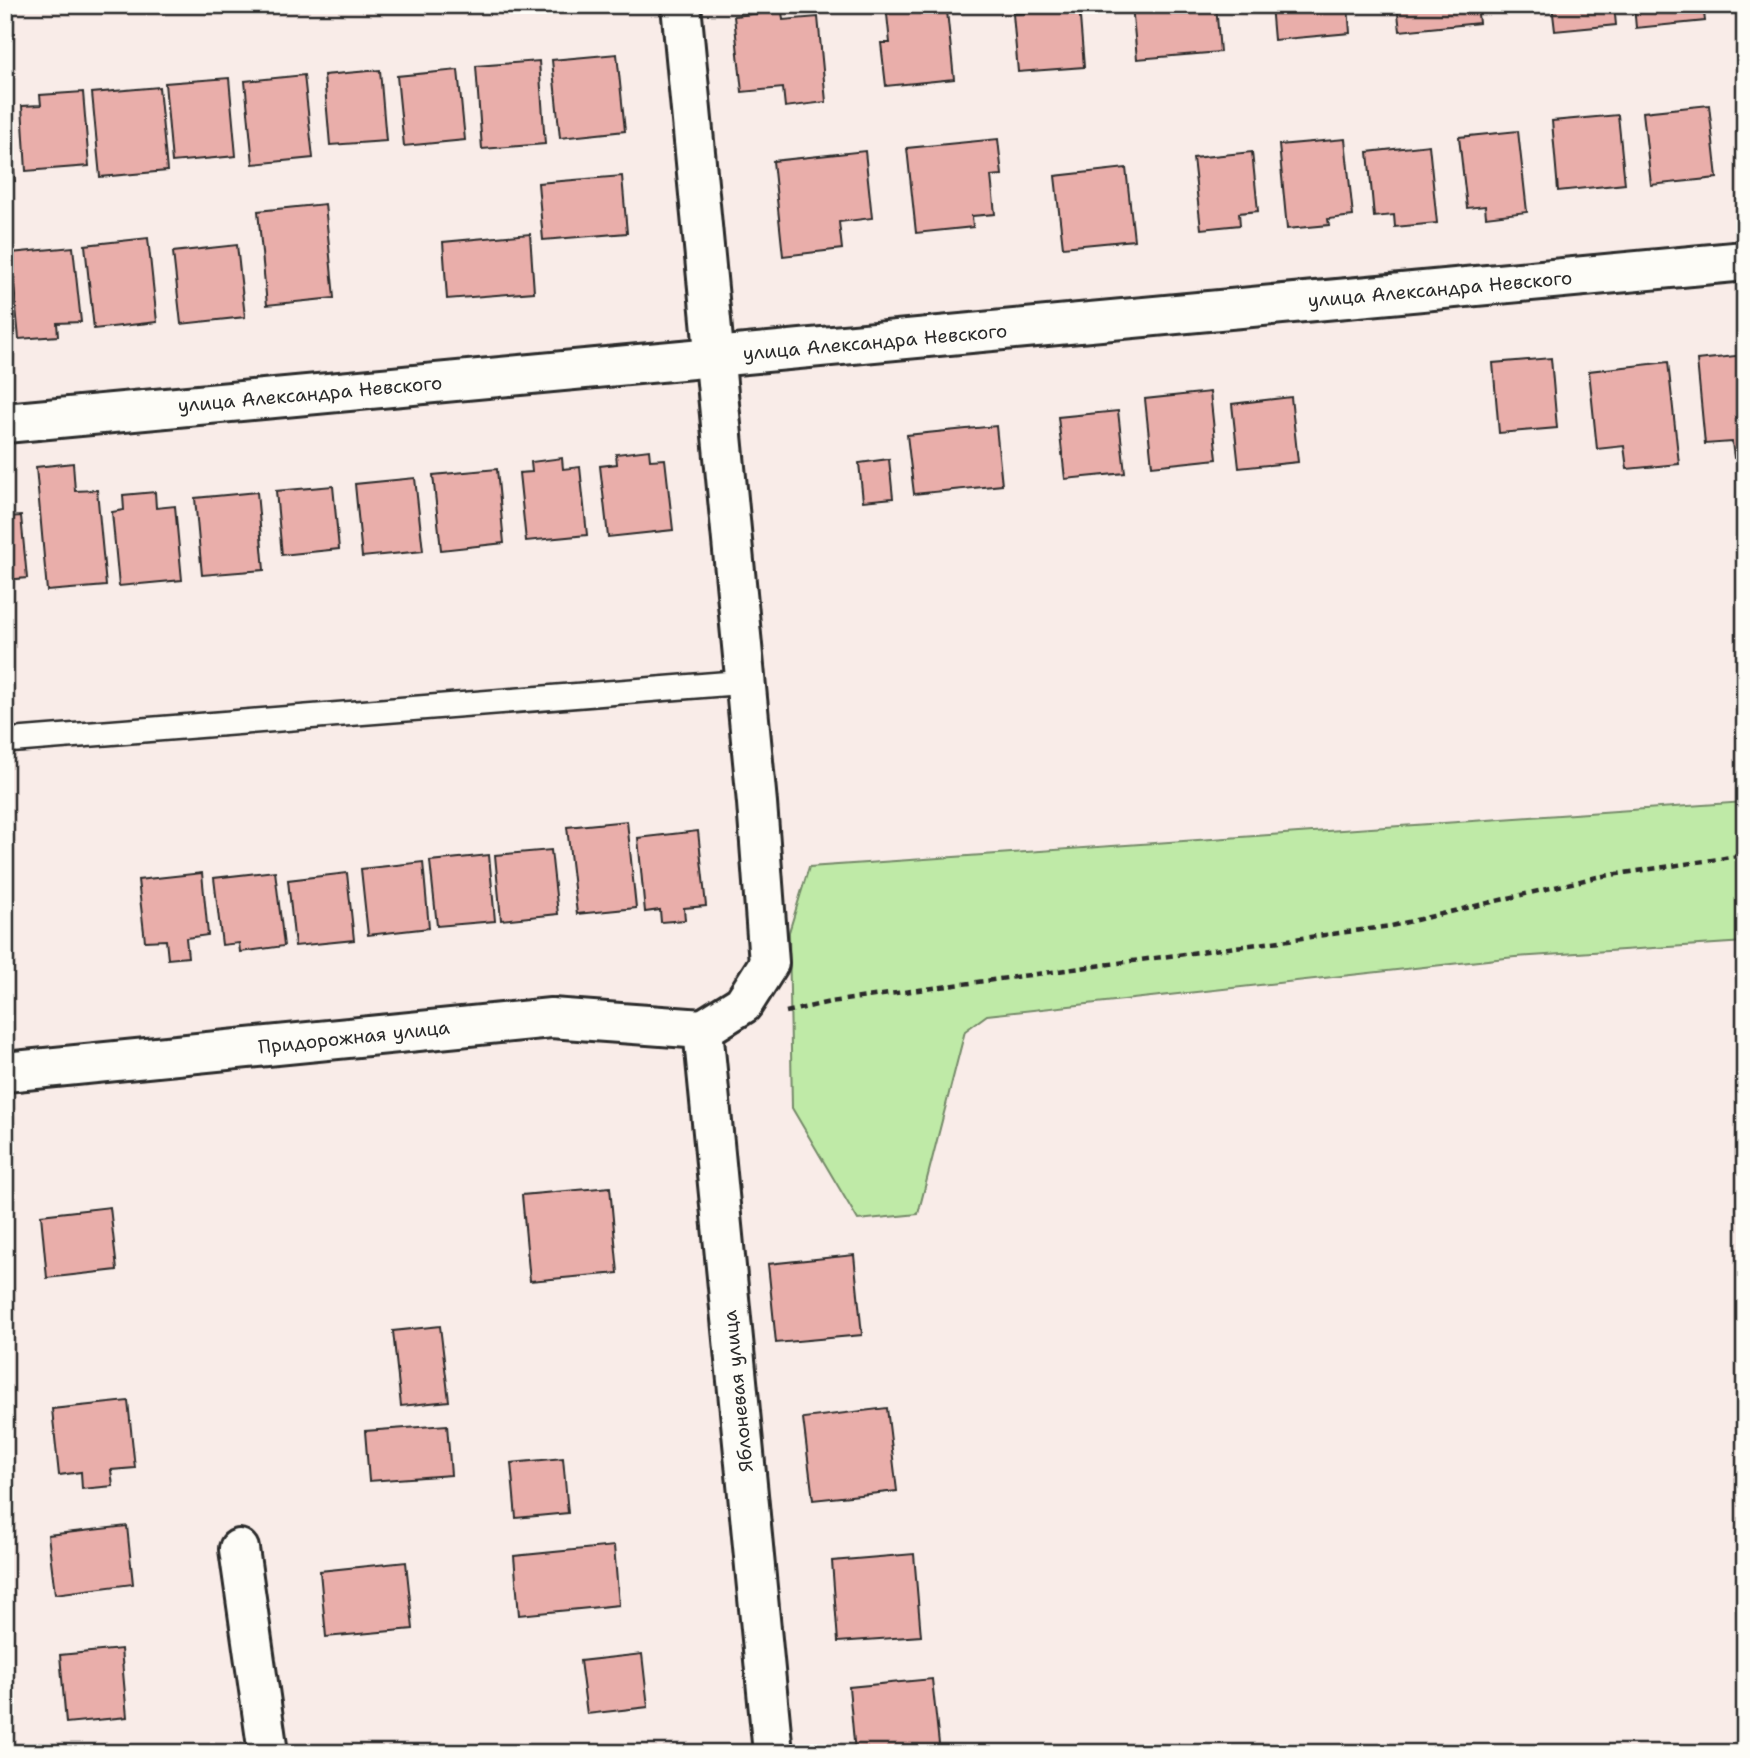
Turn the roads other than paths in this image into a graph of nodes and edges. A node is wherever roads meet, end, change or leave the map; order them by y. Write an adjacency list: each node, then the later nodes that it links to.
1 (681, 5): 3 (street)
2 (1745, 261): 3 (street, улица Александра Невского)
3 (715, 356): 4 (street, улица Александра Невского); 5 (street)
4 (5, 423)
5 (746, 682): 6 (lane); 7 (street)
6 (5, 741)
7 (702, 1030): 8 (street, Придорожная улица); 11 (street, Яблоневая улица)
8 (5, 1072)
9 (239, 1549): 10 (street)
10 (268, 1753)
11 (773, 1753)

